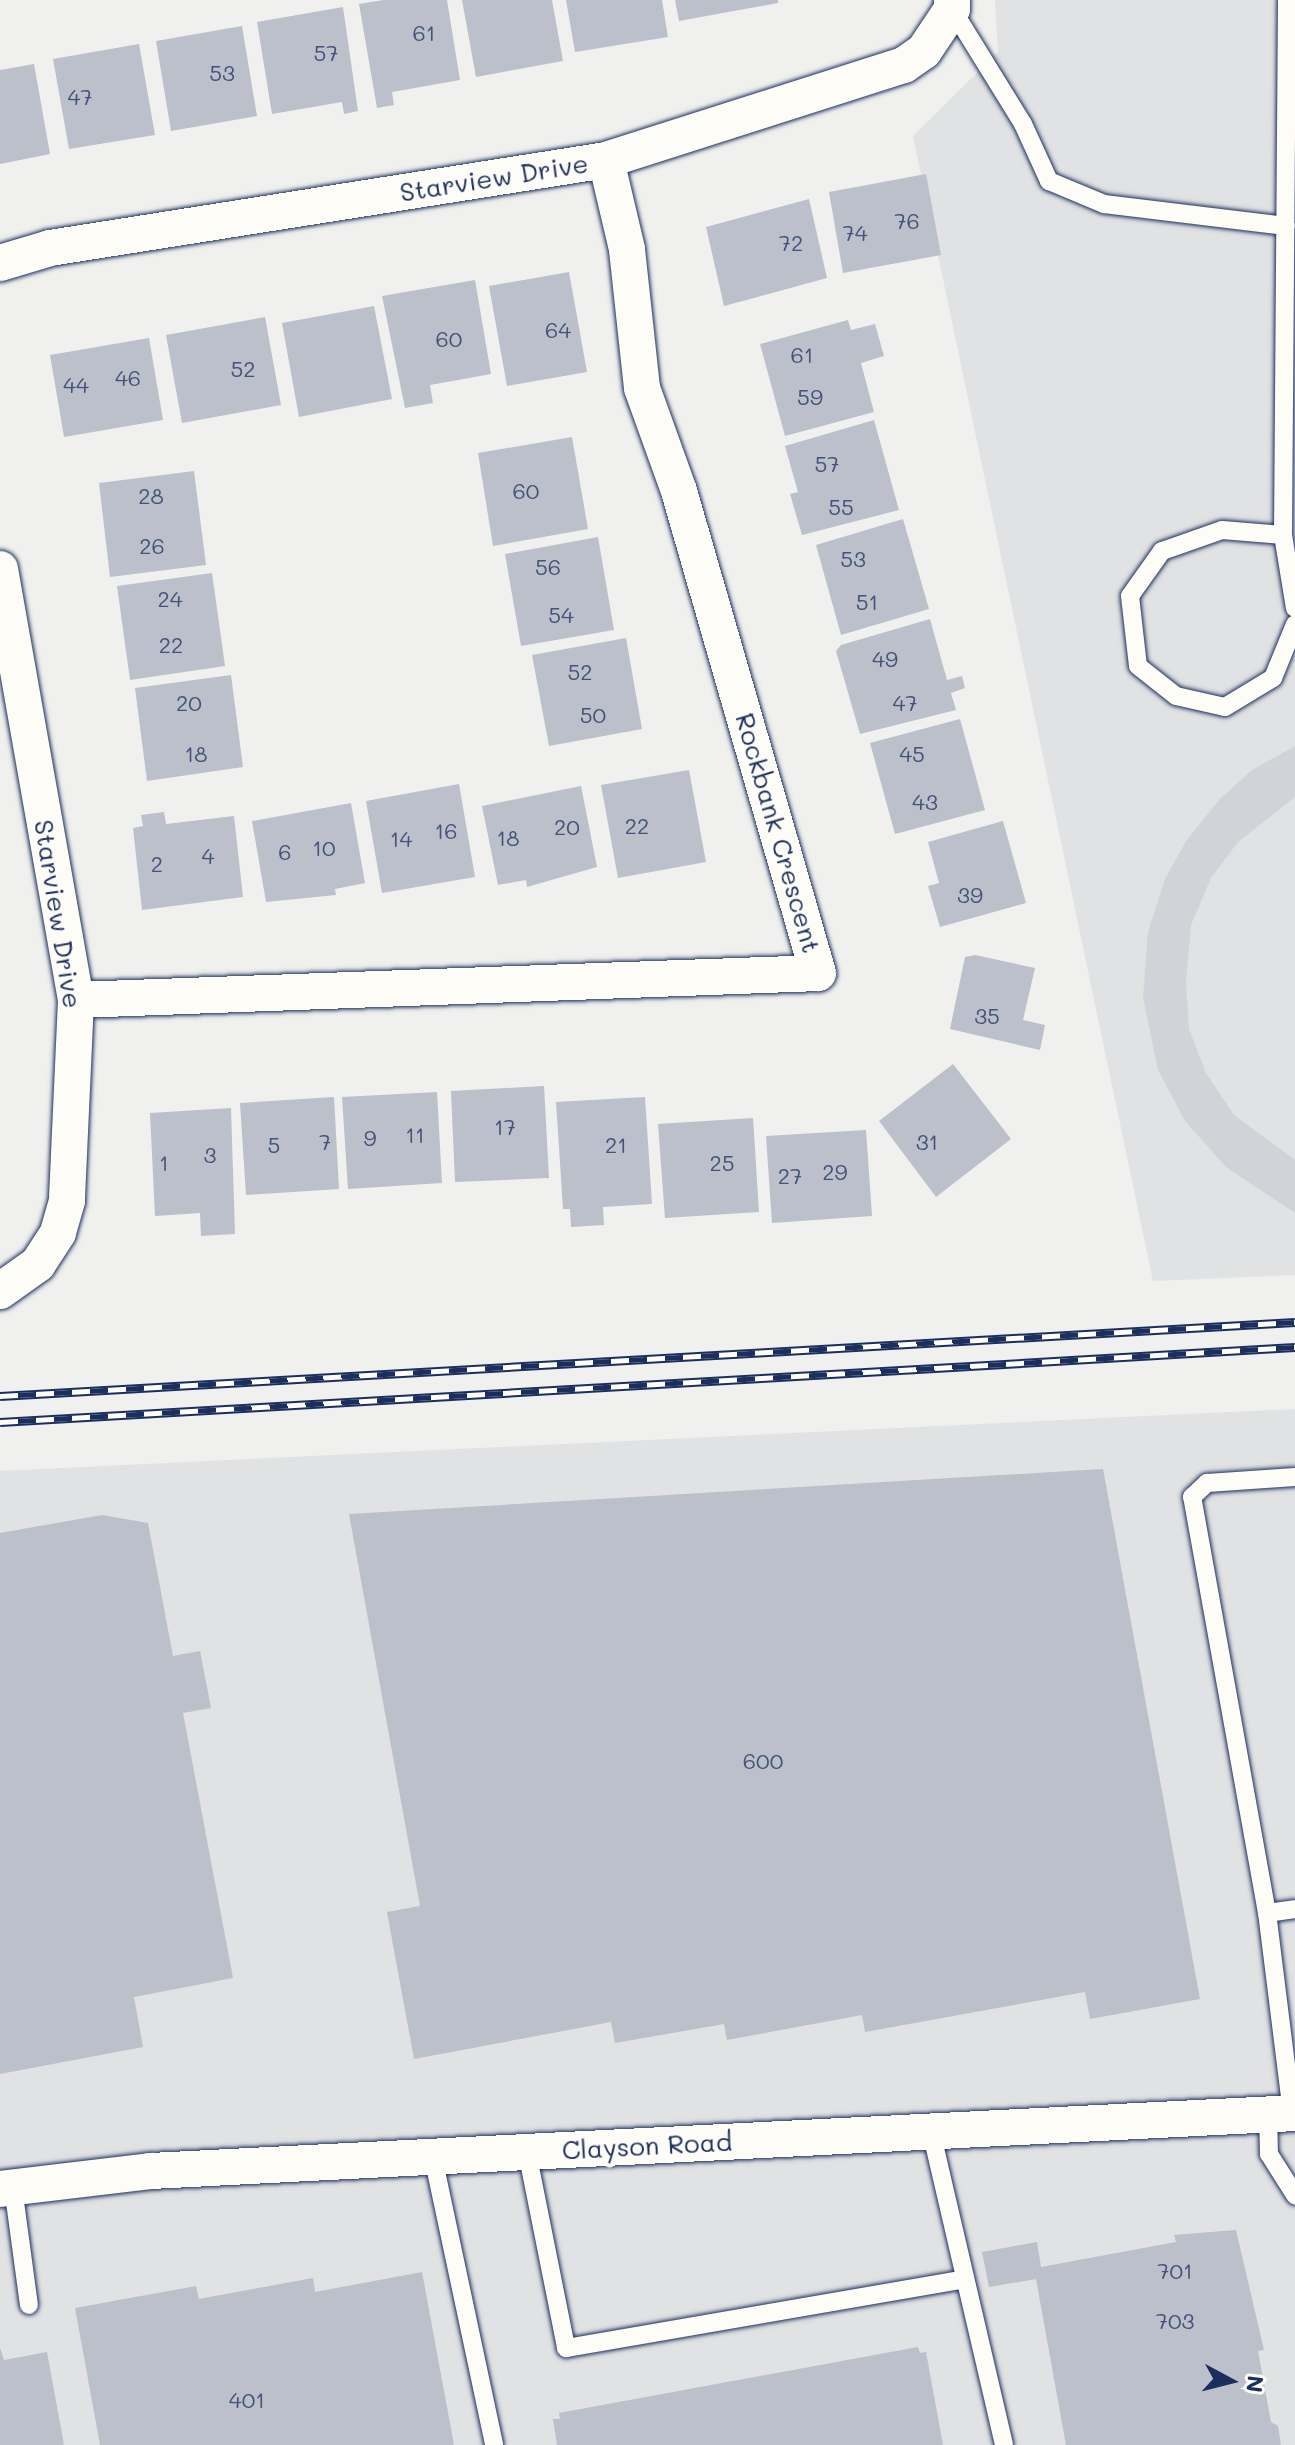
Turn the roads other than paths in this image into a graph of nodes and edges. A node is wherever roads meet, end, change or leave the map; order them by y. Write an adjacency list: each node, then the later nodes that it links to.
1 (1287, 0): 4 (lane)
2 (952, 4): 3 (street, Starview Drive); 4 (lane)
3 (606, 160): 5 (street, Starview Drive); 10 (street, Rockbank Crescent)
4 (1286, 226): 6 (lane)
5 (0, 263)
6 (1283, 535): 8 (lane); 9 (lane)
7 (0, 569): 10 (street, Starview Drive)
8 (1295, 608)
9 (1295, 624)
10 (76, 1000): 11 (street, Starview Drive)
11 (3, 1290)
12 (1295, 1477): 14 (lane)
13 (1295, 1909): 14 (lane)
14 (1267, 1913): 15 (lane)
15 (1285, 2112): 16 (street, Clayson Road); 20 (lane)
16 (931, 2131): 17 (street, Clayson Road); 21 (lane)
17 (527, 2152): 18 (street, Clayson Road); 21 (lane)
18 (433, 2157): 19 (street, Clayson Road); 23 (lane)
19 (6, 2188): 22 (lane)
20 (1295, 2195)
21 (965, 2279): 24 (lane)
22 (29, 2305)
23 (494, 2445)
24 (1004, 2445)

